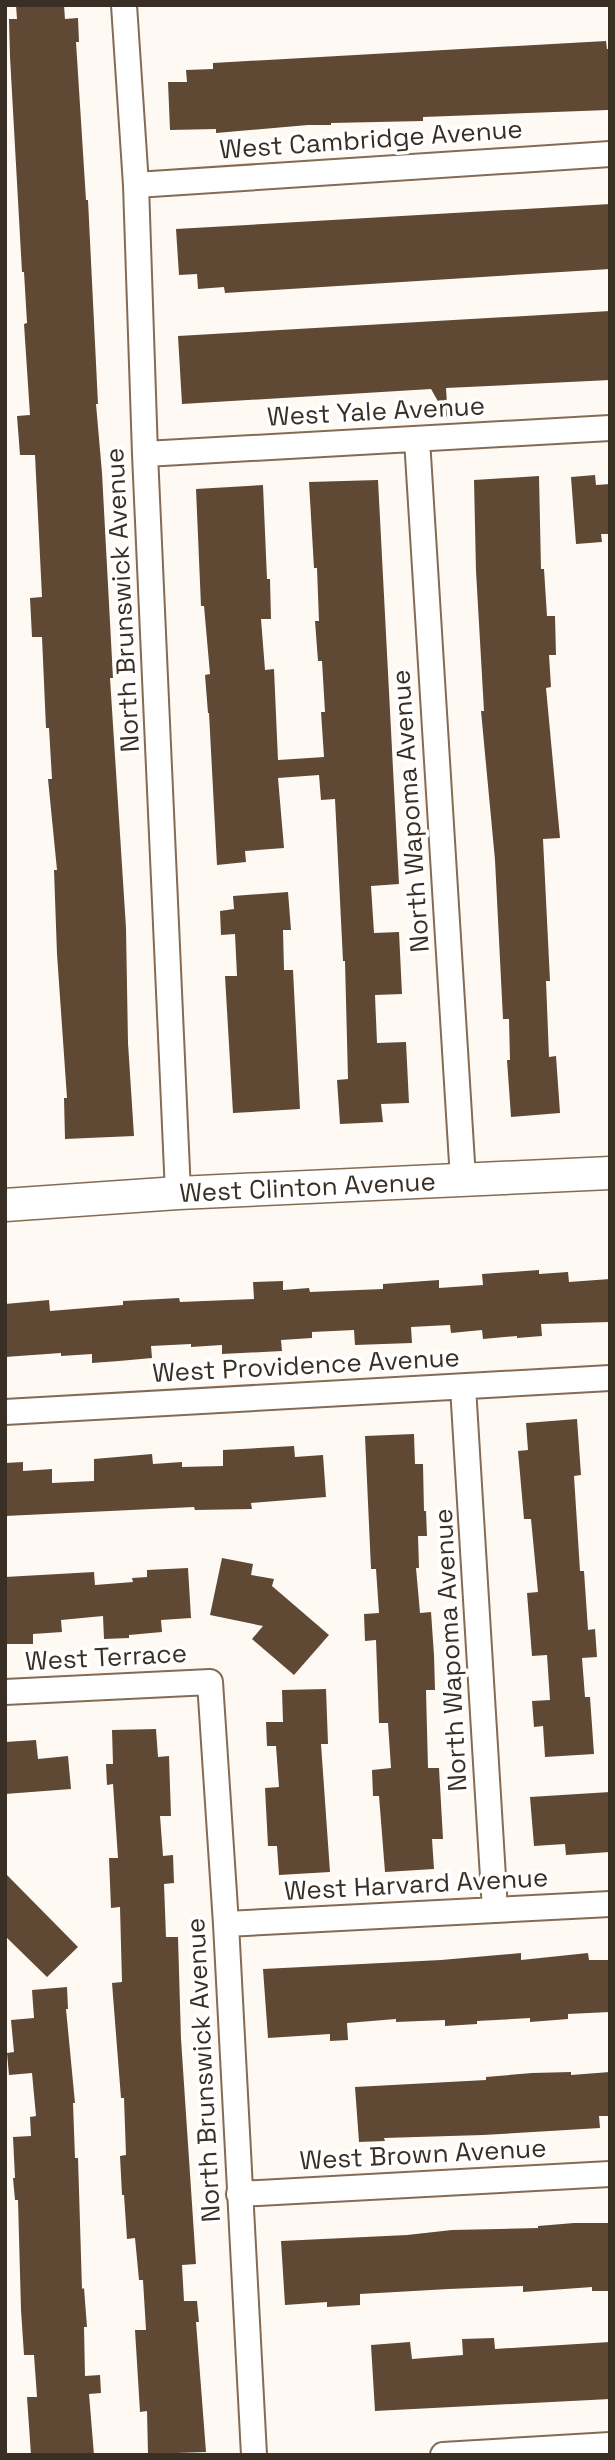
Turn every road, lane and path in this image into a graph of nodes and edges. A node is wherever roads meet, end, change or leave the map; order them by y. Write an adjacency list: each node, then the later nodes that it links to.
1 (124, 5): 3 (street, North Brunswick Avenue)
2 (610, 154): 3 (street, West Cambridge Avenue)
3 (136, 185): 6 (street, North Brunswick Avenue)
4 (610, 428): 5 (street, West Yale Avenue)
5 (417, 439): 6 (street, West Yale Avenue); 8 (street, North Wapoma Avenue)
6 (145, 454): 9 (street, North Brunswick Avenue)
7 (610, 1173): 8 (main road, West Clinton Avenue)
8 (463, 1179): 9 (main road, West Clinton Avenue)
9 (178, 1193): 10 (main road, West Clinton Avenue)
10 (5, 1205)
11 (610, 1378): 12 (street, West Providence Avenue)
12 (463, 1387): 13 (street, West Providence Avenue); 17 (street, North Wapoma Avenue)
13 (5, 1412)
14 (210, 1682): 15 (street, West Terrace); 18 (street, North Brunswick Avenue)
15 (5, 1692)
16 (610, 1904): 17 (street, West Harvard Avenue)
17 (495, 1910): 18 (street, West Harvard Avenue)
18 (226, 1924): 20 (street, North Brunswick Avenue)
19 (610, 2174): 20 (street, West Brown Avenue)
20 (239, 2194): 22 (street, North Brunswick Avenue)
21 (610, 2445): 23 (street)
22 (254, 2455)
23 (443, 2455)

